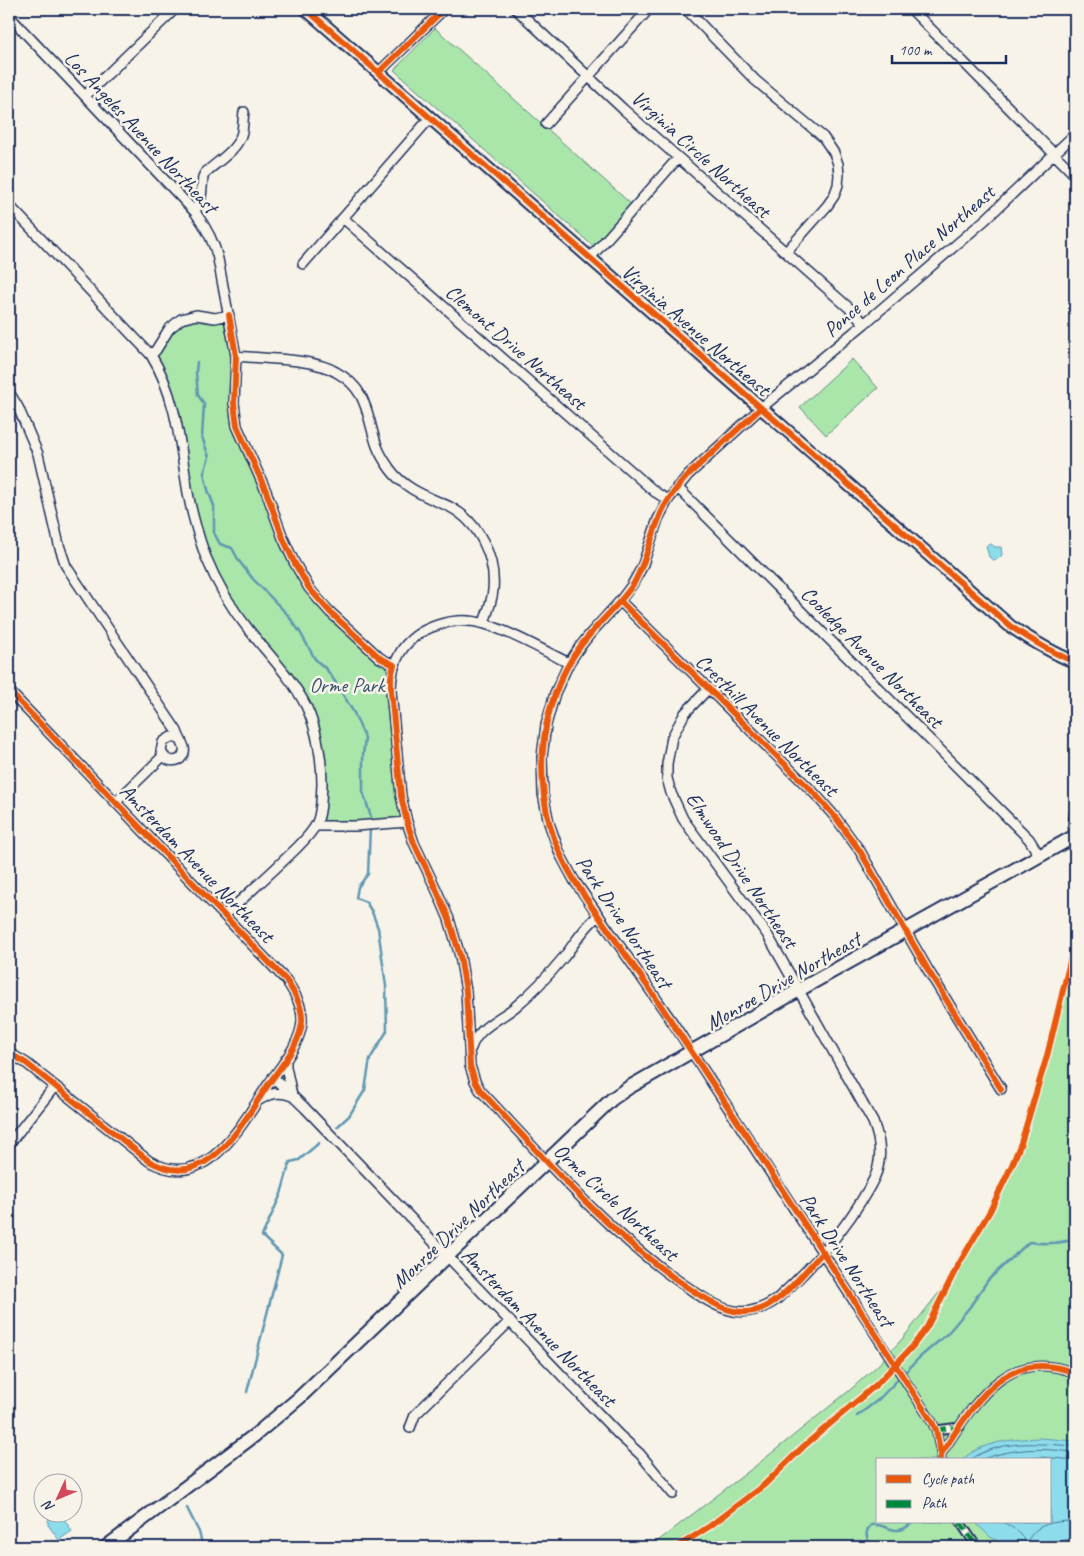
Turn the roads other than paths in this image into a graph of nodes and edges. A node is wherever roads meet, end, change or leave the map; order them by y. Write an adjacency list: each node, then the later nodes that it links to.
1 (175, 9): 11 (street)
2 (306, 9): 9 (street, Virginia Avenue Northeast)
3 (444, 9): 9 (street)
4 (516, 9): 10 (street, Virginia Circle Northeast)
5 (649, 9): 10 (street)
6 (686, 9): 22 (street)
7 (910, 9): 16 (street)
8 (9, 16): 11 (street, Los Angeles Avenue Northeast)
9 (378, 73): 13 (street, Virginia Avenue Northeast)
10 (588, 77): 14 (street); 17 (street, Virginia Circle Northeast)
11 (85, 96): 20 (street, Los Angeles Avenue Northeast)
12 (244, 112): 20 (street)
13 (430, 118): 21 (street); 23 (street, Virginia Avenue Northeast)
14 (546, 124)
15 (1075, 134): 16 (street, Ponce de Leon Place Northeast)
16 (1055, 154): 18 (street); 26 (street, Ponce de Leon Place Northeast)
17 (678, 158): 22 (street, Virginia Circle Northeast); 23 (street)
18 (1075, 175)
19 (9, 206): 27 (street)
20 (195, 212): 25 (street, Los Angeles Avenue Northeast)
21 (343, 218): 24 (street); 32 (street, Clemont Drive Northeast)
22 (786, 252): 26 (street, Virginia Circle Northeast)
23 (590, 258): 30 (street, Virginia Avenue Northeast)
24 (303, 264)
25 (229, 315): 27 (street); 28 (street, Los Angeles Avenue Northeast)
26 (864, 324): 30 (street, Ponce de Leon Place Northeast)
27 (151, 355): 46 (street)
28 (236, 356): 34 (street); 37 (street, Los Angeles Avenue Northeast)
29 (9, 392): 41 (street)
30 (761, 408): 31 (street, Park Drive Northeast); 35 (street, Virginia Avenue Northeast)
31 (677, 487): 32 (street, Park Drive Northeast); 48 (street, Cooledge Avenue Northeast)
32 (668, 500): 33 (street, Park Drive Northeast)
33 (620, 601): 36 (street, Park Drive Northeast); 38 (street, Cresthill Avenue Northeast)
34 (484, 623): 36 (street); 37 (street)
35 (1075, 662)
36 (570, 663): 50 (street, Park Drive Northeast)
37 (394, 665): 45 (street, Orme Circle Northeast)
38 (709, 688): 51 (street, Cresthill Avenue Northeast); 52 (street, Elmwood Drive Northeast)
39 (9, 691): 40 (street, Amsterdam Avenue Northeast)
40 (12, 702): 43 (street, Amsterdam Avenue Northeast)
41 (180, 739): 42 (street); 42 (street)
42 (163, 756): 43 (street)
43 (116, 802): 49 (street, Amsterdam Avenue Northeast)
44 (1075, 811): 47 (street)
45 (407, 822): 46 (street); 55 (street, Orme Circle Northeast)
46 (315, 826): 49 (street)
47 (1075, 834): 48 (main road, Monroe Drive Northeast)
48 (1039, 856): 51 (main road, Monroe Drive Northeast)
49 (224, 915): 56 (street, Amsterdam Avenue Northeast)
50 (598, 916): 53 (street, Park Drive Northeast); 55 (street)
51 (905, 930): 52 (main road, Monroe Drive Northeast); 59 (street, Cresthill Avenue Northeast)
52 (799, 990): 53 (main road, Monroe Drive Northeast); 64 (street, Elmwood Drive Northeast)
53 (691, 1052): 63 (main road, Monroe Drive Northeast); 64 (street, Park Drive Northeast)
54 (9, 1053): 58 (street)
55 (470, 1053): 63 (street, Orme Circle Northeast)
56 (286, 1058): 57 (street, Amsterdam Avenue Northeast); 60 (street)
57 (274, 1077): 60 (street, Amsterdam Avenue Northeast); 61 (street)
58 (55, 1086): 61 (street); 62 (street)
59 (1001, 1089)
60 (292, 1096): 61 (street); 65 (street, Amsterdam Avenue Northeast)
61 (258, 1100)
62 (9, 1144)
63 (547, 1161): 64 (street, Orme Circle Northeast); 65 (main road, Monroe Drive Northeast)
64 (823, 1252): 66 (street, Park Drive Northeast)
65 (447, 1256): 67 (street, Amsterdam Avenue Northeast); 75 (main road, Monroe Drive Northeast)
66 (856, 1304): 71 (street, Park Drive Northeast)
67 (510, 1321): 70 (street); 73 (street, Amsterdam Avenue Northeast)
68 (1075, 1373): 69 (street)
69 (960, 1427): 71 (street); 72 (street)
70 (410, 1428)
71 (936, 1430): 72 (street, Park Drive Northeast)
72 (941, 1457)
73 (673, 1494)
74 (961, 1524): 76 (street)
75 (106, 1547)
76 (978, 1547)

